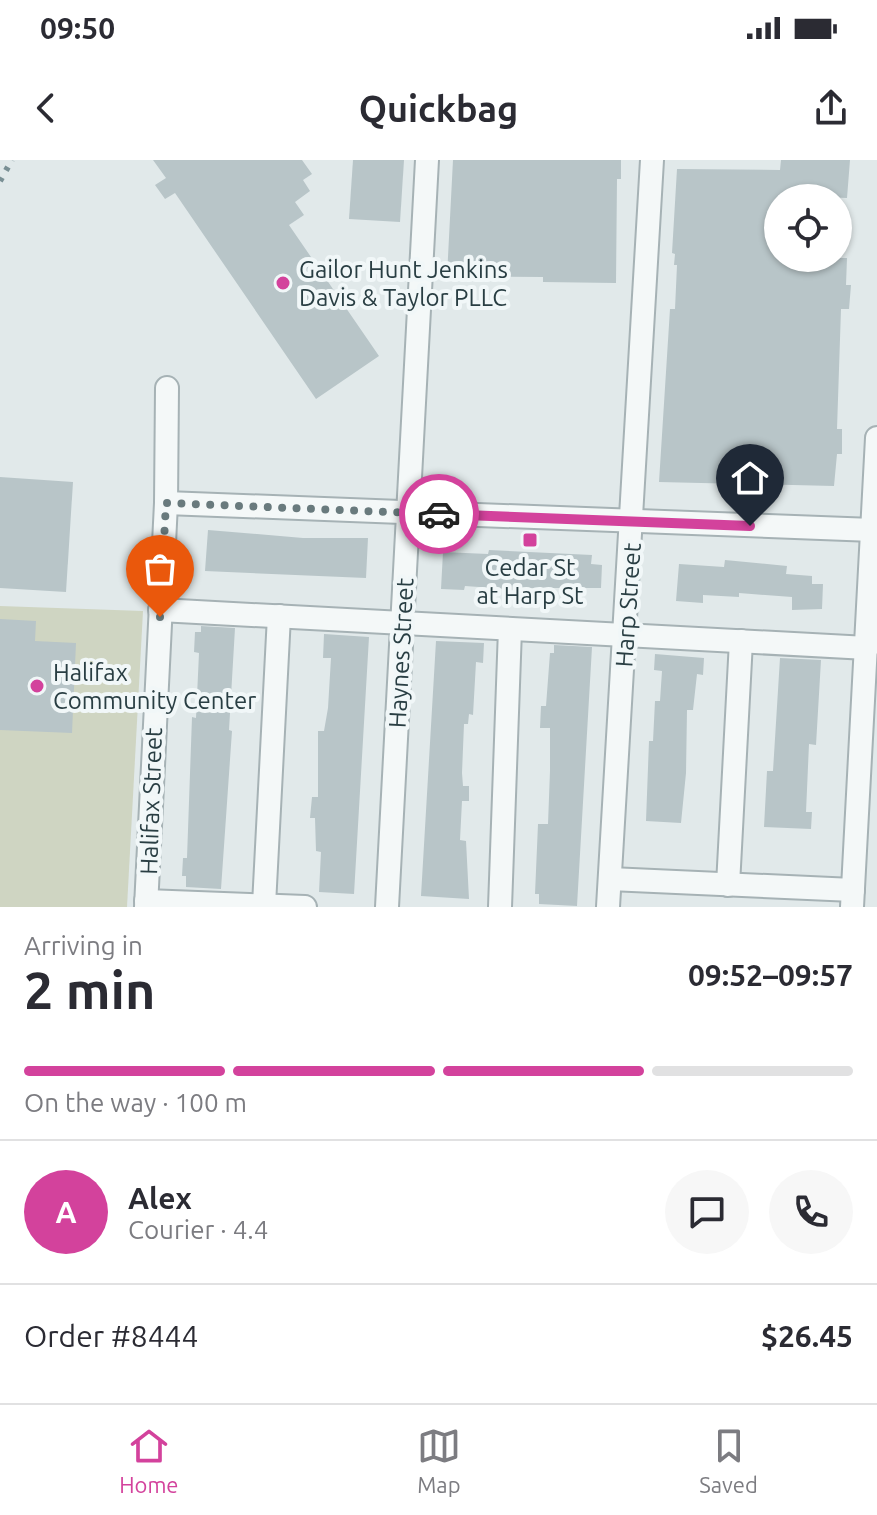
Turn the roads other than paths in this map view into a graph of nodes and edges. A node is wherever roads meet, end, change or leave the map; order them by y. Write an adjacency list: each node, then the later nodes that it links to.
1 (427, 160): 7 (street, Haynes Street)
2 (652, 160): 8 (street, Harp Street)
3 (167, 388): 6 (street, Halifax Street)
4 (877, 438): 5 (street)
5 (876, 498): 9 (street)
6 (166, 503): 7 (street); 10 (street, Halifax Street)
7 (408, 513): 8 (street); 12 (street, Haynes Street)
8 (633, 521): 9 (street); 14 (street, Harp Street)
9 (873, 530): 16 (street)
10 (160, 610): 11 (street); 21 (street, Halifax Street)
11 (279, 616): 12 (street); 22 (street)
12 (402, 622): 13 (street); 24 (street, Haynes Street)
13 (510, 629): 14 (street); 25 (street)
14 (626, 635): 15 (street); 18 (street, Harp Street)
15 (741, 641): 16 (street); 19 (street)
16 (867, 648): 17 (street)
17 (871, 701): 20 (street)
18 (610, 879): 19 (street); 26 (street, Harp Street)
19 (728, 885): 20 (street)
20 (852, 899)
21 (146, 904): 22 (street)
22 (264, 905): 23 (street)
23 (305, 907)
24 (387, 907)
25 (500, 907)
26 (608, 907)

